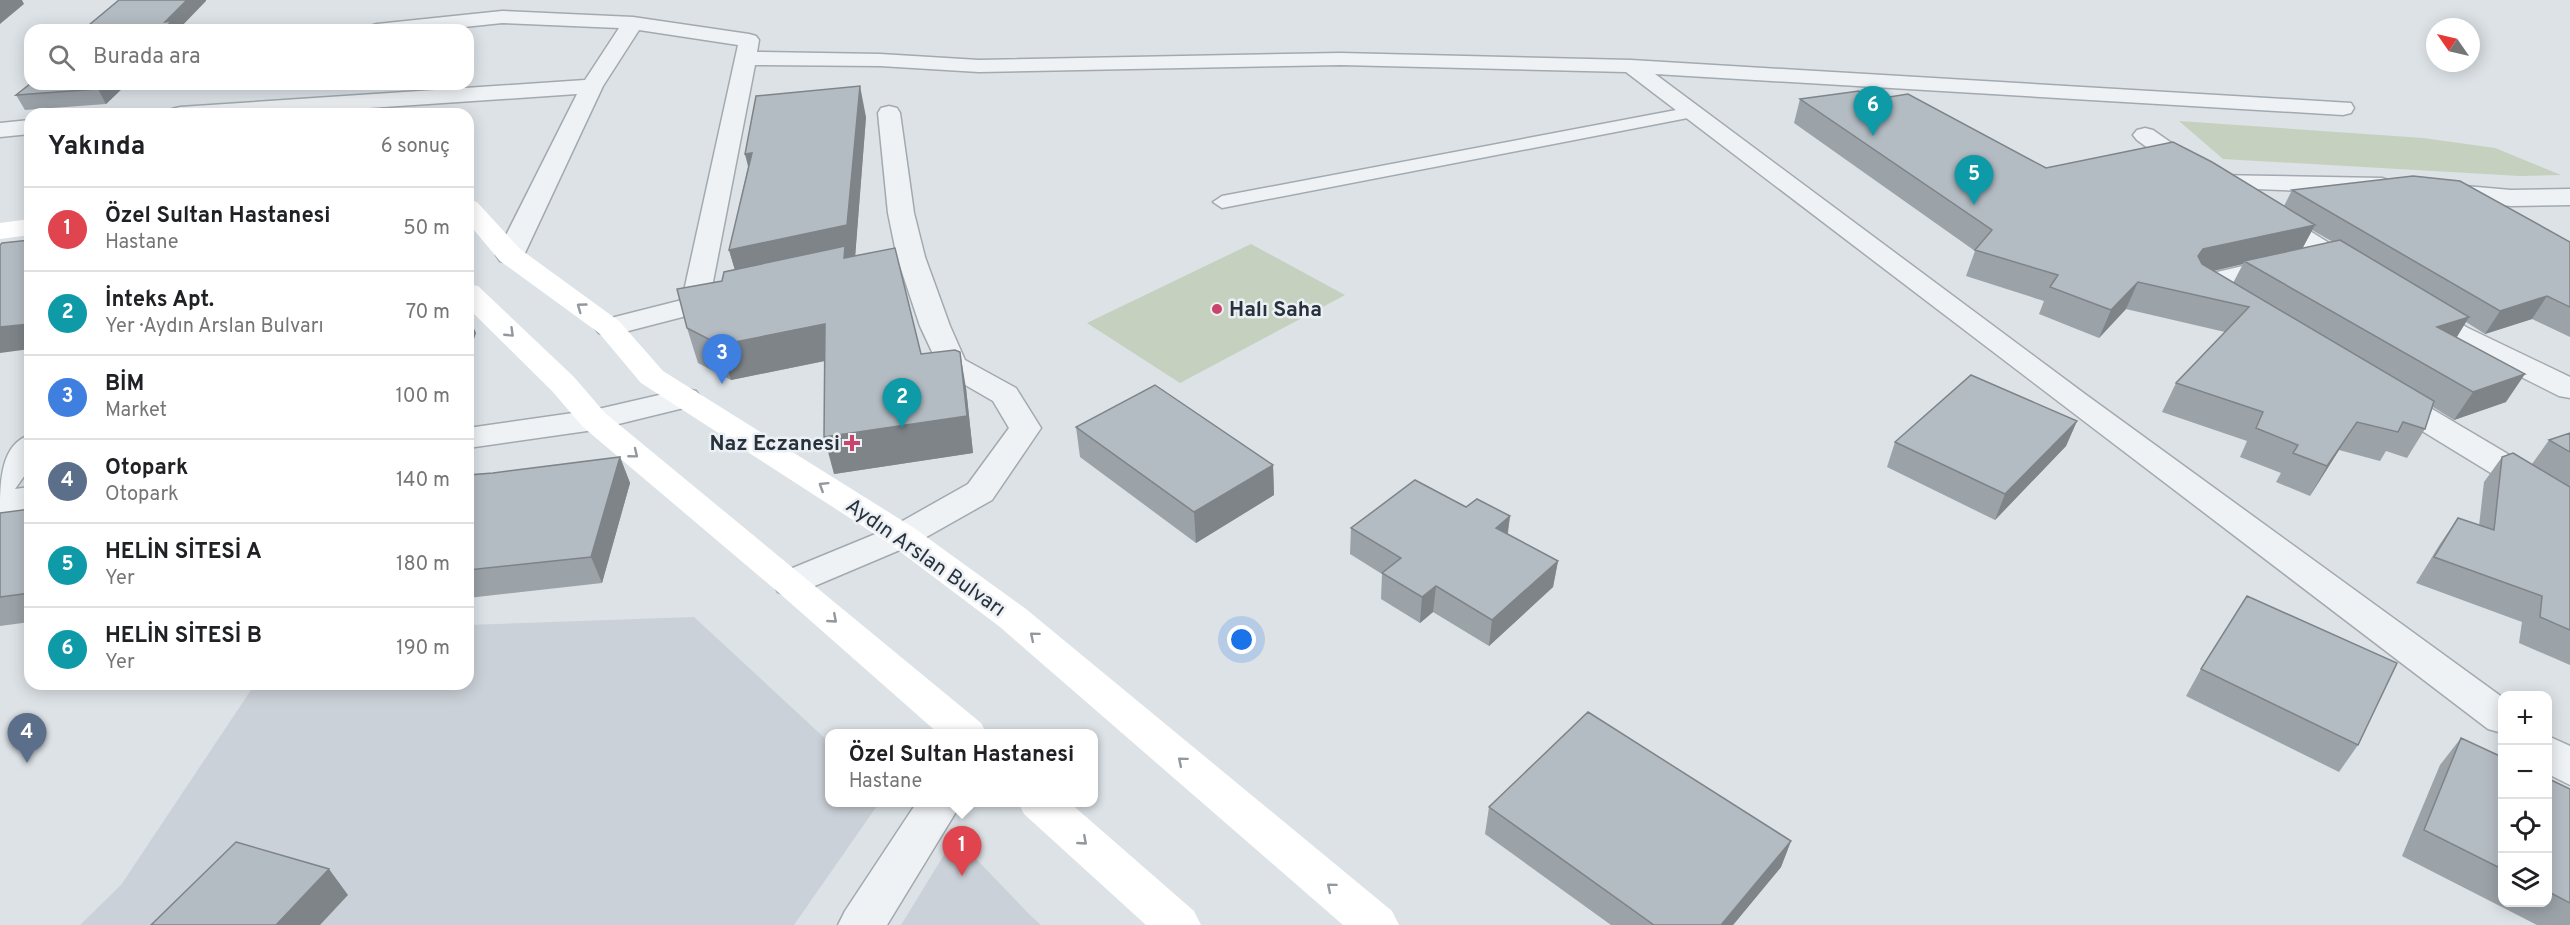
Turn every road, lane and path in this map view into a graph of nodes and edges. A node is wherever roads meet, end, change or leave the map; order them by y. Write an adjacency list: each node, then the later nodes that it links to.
1 (633, 23): 2 (street); 3 (street); 5 (street)
2 (435, 24)
3 (746, 58): 4 (street); 27 (street)
4 (1631, 66): 9 (street); 10 (street)
5 (592, 86): 8 (street); 23 (street)
6 (293, 90): 7 (street)
7 (279, 108)
8 (303, 108)
9 (2343, 108)
10 (1692, 112): 17 (lane); 42 (street)
11 (889, 113): 40 (street)
12 (24, 128): 13 (street)
13 (0, 130)
14 (2145, 135): 15 (street)
15 (2213, 182): 16 (street); 24 (street)
16 (2570, 197)
17 (1222, 202)
18 (474, 214): 23 (street, Aydın Arslan Bulvarı)
19 (24, 228): 20 (street)
20 (0, 231)
21 (24, 250): 22 (street)
22 (0, 252)
23 (510, 255): 29 (street, Aydın Arslan Bulvarı, one-way to 23)
24 (2329, 255): 28 (street); 31 (street)
25 (741, 294): 27 (street)
26 (474, 298): 33 (street, one-way to 33)
27 (696, 304): 29 (street)
28 (2242, 309)
29 (609, 327): 32 (street, Aydın Arslan Bulvarı)
30 (2365, 383): 39 (street)
31 (2570, 389)
32 (685, 398): 33 (street); 40 (street, Aydın Arslan Bulvarı, one-way to 32)
33 (594, 420): 34 (street); 41 (street, one-way to 41)
34 (474, 437)
35 (24, 453): 36 (street)
36 (0, 485)
37 (24, 499): 38 (street)
38 (0, 502)
39 (2570, 506)
40 (902, 536): 41 (street); 50 (street, Aydın Arslan Bulvarı, one-way to 40)
41 (791, 583): 43 (street, one-way to 43)
42 (2498, 715)
43 (961, 729)
44 (2552, 755): 45 (street)
45 (2570, 768)
46 (938, 807): 48 (street)
47 (1045, 807): 49 (street, one-way to 49)
48 (861, 925)
49 (1178, 925)
50 (1376, 925)

